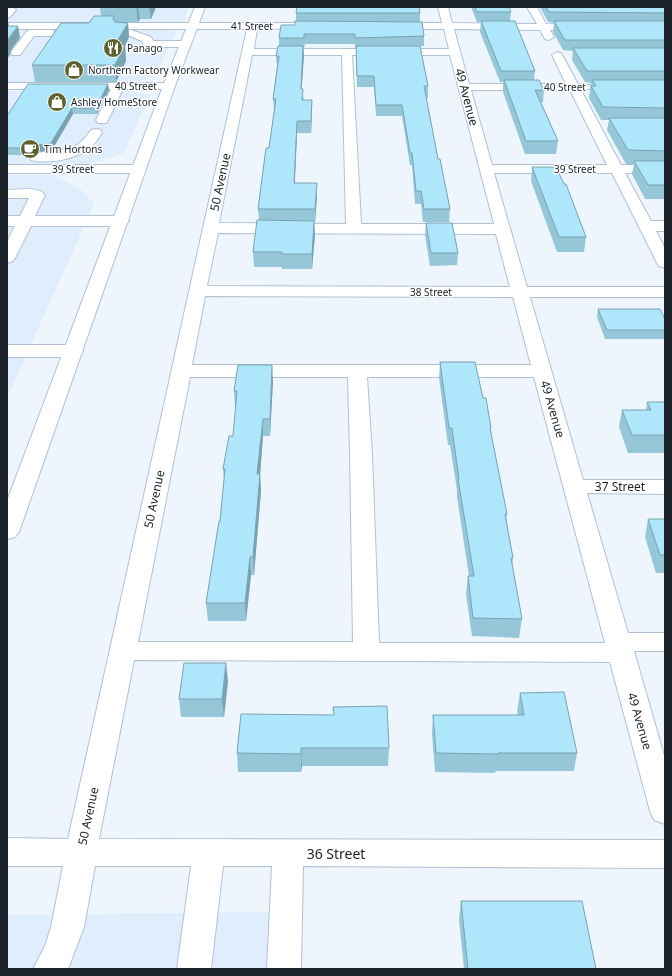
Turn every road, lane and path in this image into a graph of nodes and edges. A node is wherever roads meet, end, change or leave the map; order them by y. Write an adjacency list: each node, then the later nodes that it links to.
1 (200, 7): 7 (street)
2 (443, 7): 11 (street, 49 Avenue)
3 (532, 7): 12 (street)
4 (7, 10): 5 (street)
5 (7, 15)
6 (7, 26): 14 (street, 41 Street)
7 (192, 26): 8 (street, 41 Street); 14 (street, 41 Street); 15 (street)
8 (253, 26): 9 (street, 41 Street); 16 (street, 50 Avenue)
9 (322, 26)
10 (384, 26): 11 (street)
11 (448, 26): 12 (street); 18 (street, 49 Avenue)
12 (544, 26): 13 (street); 20 (street)
13 (597, 27)
14 (61, 29): 15 (street); 19 (street)
15 (185, 44): 24 (street)
16 (248, 52): 17 (street); 44 (street, 50 Avenue)
17 (347, 52): 18 (street); 45 (street)
18 (455, 52): 25 (street, 49 Avenue)
19 (16, 53)
20 (557, 55): 21 (street); 26 (street)
21 (573, 55)
22 (7, 86): 23 (street, 40 Street)
23 (119, 86): 24 (street, 40 Street); 28 (street)
24 (169, 86): 34 (street)
25 (464, 87): 26 (street, 40 Street); 35 (street, 49 Avenue)
26 (574, 87): 27 (street, 40 Street); 29 (street)
27 (596, 87)
28 (102, 120)
29 (593, 125): 30 (street); 36 (street)
30 (609, 125)
31 (96, 133): 32 (street)
32 (7, 157)
33 (7, 169): 34 (street, 39 Street)
34 (139, 169): 41 (street)
35 (486, 169): 36 (street, 39 Street); 46 (street, 49 Avenue)
36 (617, 169): 37 (street, 39 Street); 42 (street)
37 (665, 169)
38 (7, 194): 40 (street)
39 (7, 221): 40 (street)
40 (26, 221): 41 (street); 47 (street)
41 (121, 221): 53 (street)
42 (646, 226): 43 (street); 48 (street)
43 (665, 226)
44 (211, 228): 45 (street); 49 (street, 50 Avenue)
45 (354, 229): 46 (street)
46 (502, 229): 50 (street, 49 Avenue)
47 (7, 258)
48 (665, 263)
49 (198, 291): 50 (street, 38 Street); 54 (street, 50 Avenue)
50 (520, 292): 51 (street, 38 Street); 56 (street, 49 Avenue)
51 (665, 292)
52 (7, 351): 53 (street)
53 (74, 351): 59 (street)
54 (181, 371): 55 (street); 62 (street, 50 Avenue)
55 (357, 371): 56 (street); 63 (street)
56 (542, 371): 57 (street, 49 Avenue)
57 (574, 486): 58 (street, 37 Street); 61 (street, 49 Avenue)
58 (665, 486)
59 (7, 532)
60 (665, 642): 61 (street)
61 (619, 647): 63 (street); 64 (street, 49 Avenue)
62 (122, 651): 63 (street); 66 (street, 50 Avenue)
63 (366, 652)
64 (665, 811)
65 (7, 852): 66 (street, 36 Street)
66 (81, 852): 67 (street, 36 Street); 70 (street, 50 Avenue)
67 (209, 852): 68 (street, 36 Street); 71 (street)
68 (288, 853): 69 (street, 36 Street); 72 (street)
69 (665, 854)
70 (50, 969)
71 (194, 969)
72 (284, 969)

